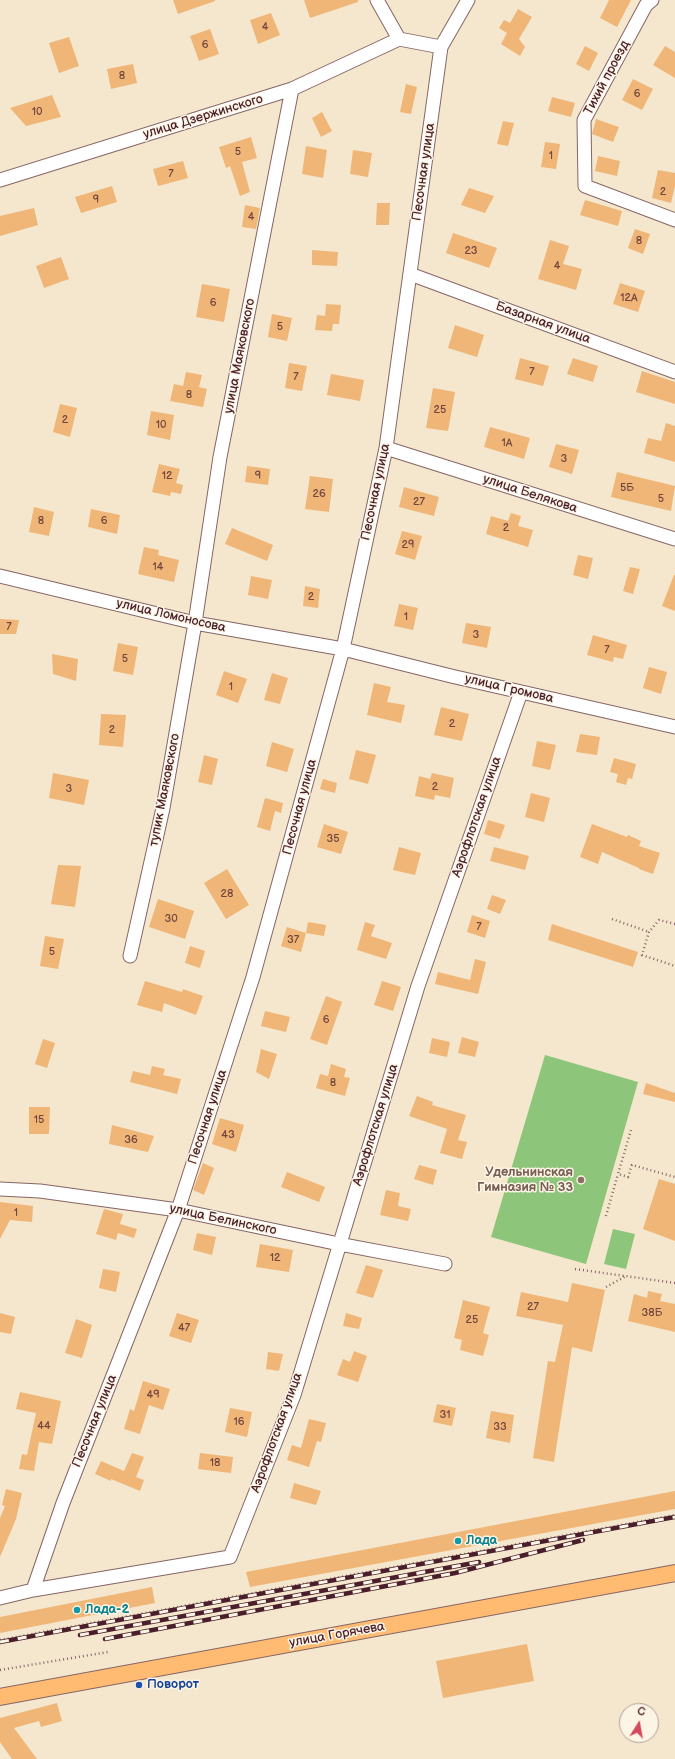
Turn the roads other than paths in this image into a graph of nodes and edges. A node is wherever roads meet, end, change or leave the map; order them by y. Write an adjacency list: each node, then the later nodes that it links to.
1 (377, 0): 4 (street)
2 (468, 0): 5 (street, Песочная улица)
3 (652, 0): 8 (street, Тихий проезд)
4 (399, 39): 5 (street); 6 (street, улица Дзержинского)
5 (441, 47): 9 (street, Песочная улица)
6 (292, 89): 7 (street, улица Дзержинского); 14 (street, улица Маяковского)
7 (0, 180)
8 (675, 220)
9 (410, 274): 10 (street, Базарная улица); 11 (street, Песочная улица)
10 (675, 372)
11 (386, 448): 12 (street, улица Белякова); 15 (street, Песочная улица)
12 (675, 539)
13 (0, 576): 14 (street, улица Ломоносова)
14 (195, 623): 15 (street, улица Ломоносова); 18 (street, тупик Маяковского)
15 (343, 649): 16 (street, улица Громова); 20 (street, Песочная улица)
16 (521, 692): 17 (street, улица Громова); 21 (street, Аэрофлотская улица)
17 (675, 726)
18 (130, 956)
19 (0, 1189): 20 (street, улица Белинского)
20 (178, 1210): 21 (street, улица Белинского); 24 (street, Песочная улица)
21 (339, 1244): 22 (street, улица Белинского); 24 (street, Аэрофлотская улица)
22 (445, 1264)
23 (675, 1573): 26 (main road, улица Горячева)
24 (33, 1590): 25 (street)
25 (0, 1598)
26 (0, 1697)

